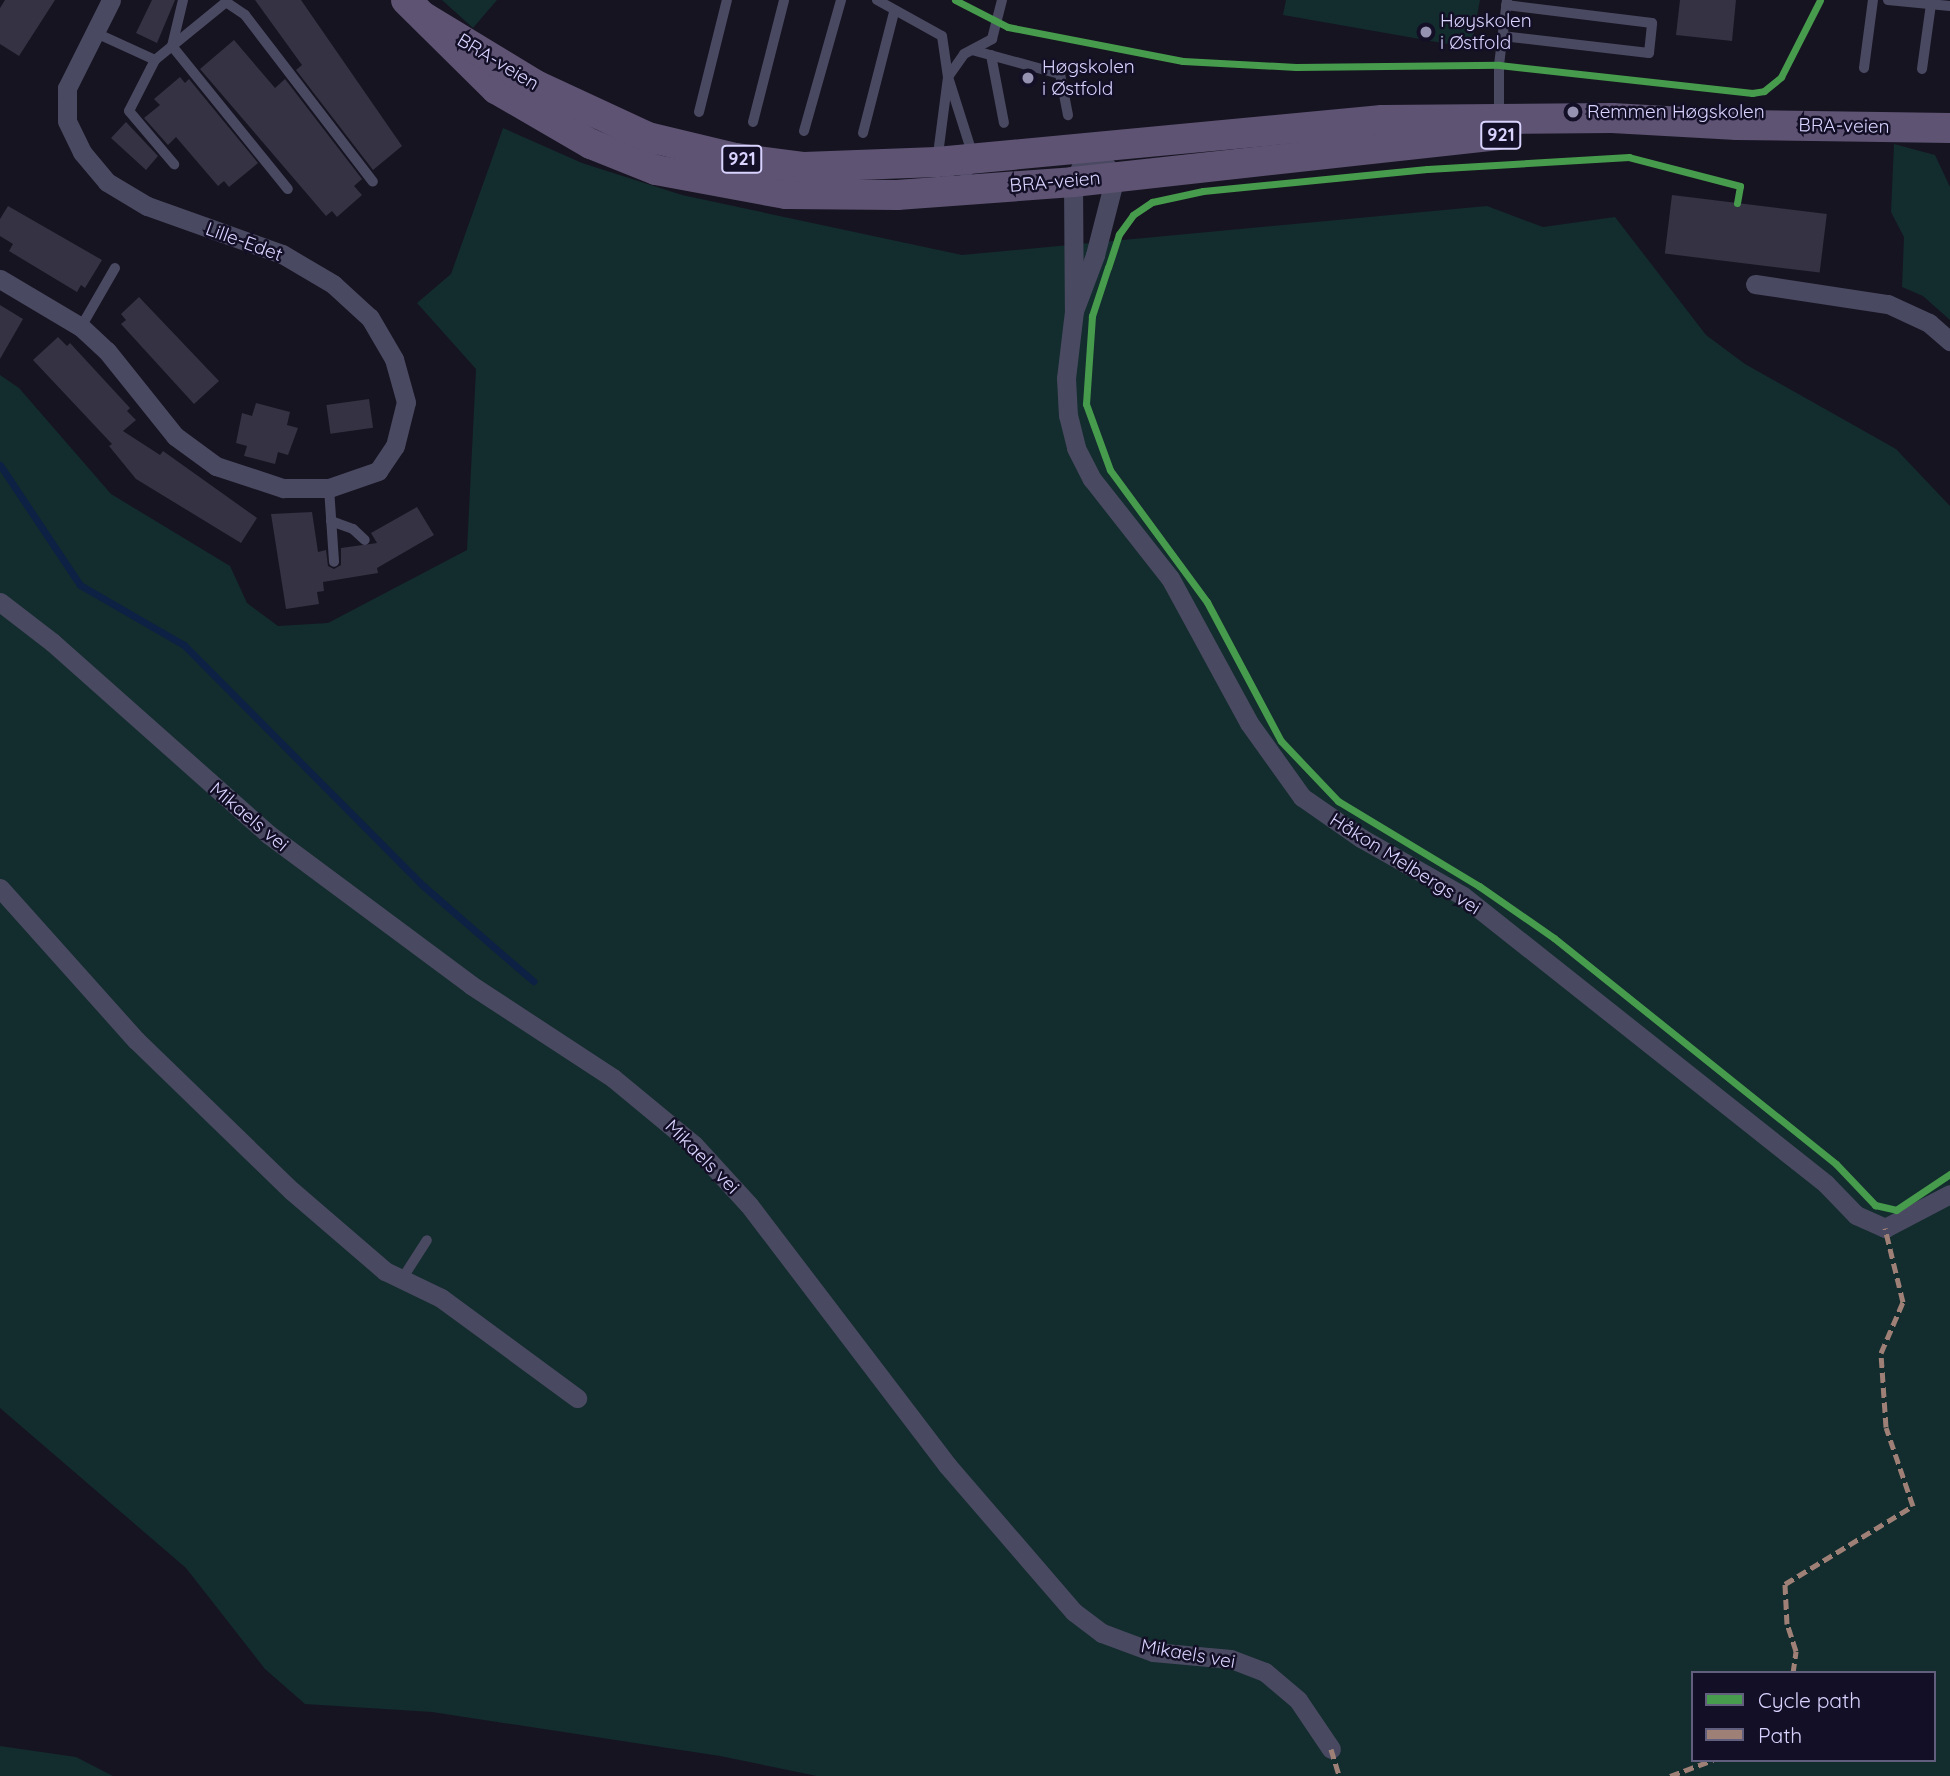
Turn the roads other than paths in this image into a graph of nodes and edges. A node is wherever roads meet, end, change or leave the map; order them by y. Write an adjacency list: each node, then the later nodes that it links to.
1 (111, 0): 16 (street, Lille-Edet)
2 (183, 0): 18 (lane)
3 (727, 0): 25 (lane)
4 (784, 0): 27 (lane)
5 (841, 0): 31 (lane)
6 (877, 0): 15 (lane)
7 (1002, 0): 19 (lane)
8 (1873, 0): 22 (lane)
9 (1888, 0): 12 (lane)
10 (226, 1): 18 (lane); 38 (lane)
11 (1507, 3): 17 (lane); 17 (lane)
12 (1931, 4): 13 (lane); 23 (lane)
13 (1950, 6)
14 (415, 8): 35 (main road, BRA-veien / 921); 41 (main road, BRA-veien / 921)
15 (894, 12): 24 (lane); 32 (lane)
16 (96, 33): 21 (lane); 48 (street, Lille-Edet)
17 (1502, 36): 29 (lane)
18 (172, 46): 21 (lane); 40 (lane)
19 (972, 50): 20 (lane); 24 (lane)
20 (991, 55): 26 (lane); 28 (lane)
21 (155, 60): 36 (lane)
22 (1864, 68)
23 (1922, 69)
24 (948, 77): 34 (lane); 35 (lane)
25 (699, 112)
26 (1068, 115)
27 (753, 122)
28 (1004, 124)
29 (1499, 126): 30 (main road, BRA-veien / 921); 33 (main road, BRA-veien / 921); 37 (main road, BRA-veien / 921)
30 (1950, 128)
31 (804, 131)
32 (863, 133)
33 (1091, 147): 34 (main road, BRA-veien / 921); 37 (street); 39 (street)
34 (974, 159): 35 (main road, BRA-veien / 921); 41 (lane)
35 (937, 162): 41 (lane)
36 (174, 164)
37 (1115, 177): 39 (main road, BRA-veien / 921); 45 (street)
38 (373, 182)
39 (1073, 182): 41 (main road, BRA-veien / 921); 45 (street)
40 (288, 189)
41 (959, 190)
42 (115, 268): 46 (lane)
43 (0, 279): 46 (street, Lille-Edet)
44 (1755, 284): 47 (street)
45 (1074, 311): 54 (street, Håkon Melbergs vei)
46 (81, 327): 48 (street, Lille-Edet)
47 (1950, 341)
48 (329, 488): 49 (lane)
49 (331, 521): 50 (lane); 51 (lane)
50 (365, 540)
51 (334, 562)
52 (0, 602): 58 (street, Mikaels vei)
53 (0, 888): 56 (street)
54 (1950, 1194)
55 (427, 1240): 56 (lane)
56 (402, 1279): 57 (street)
57 (577, 1398)
58 (1331, 1749)

